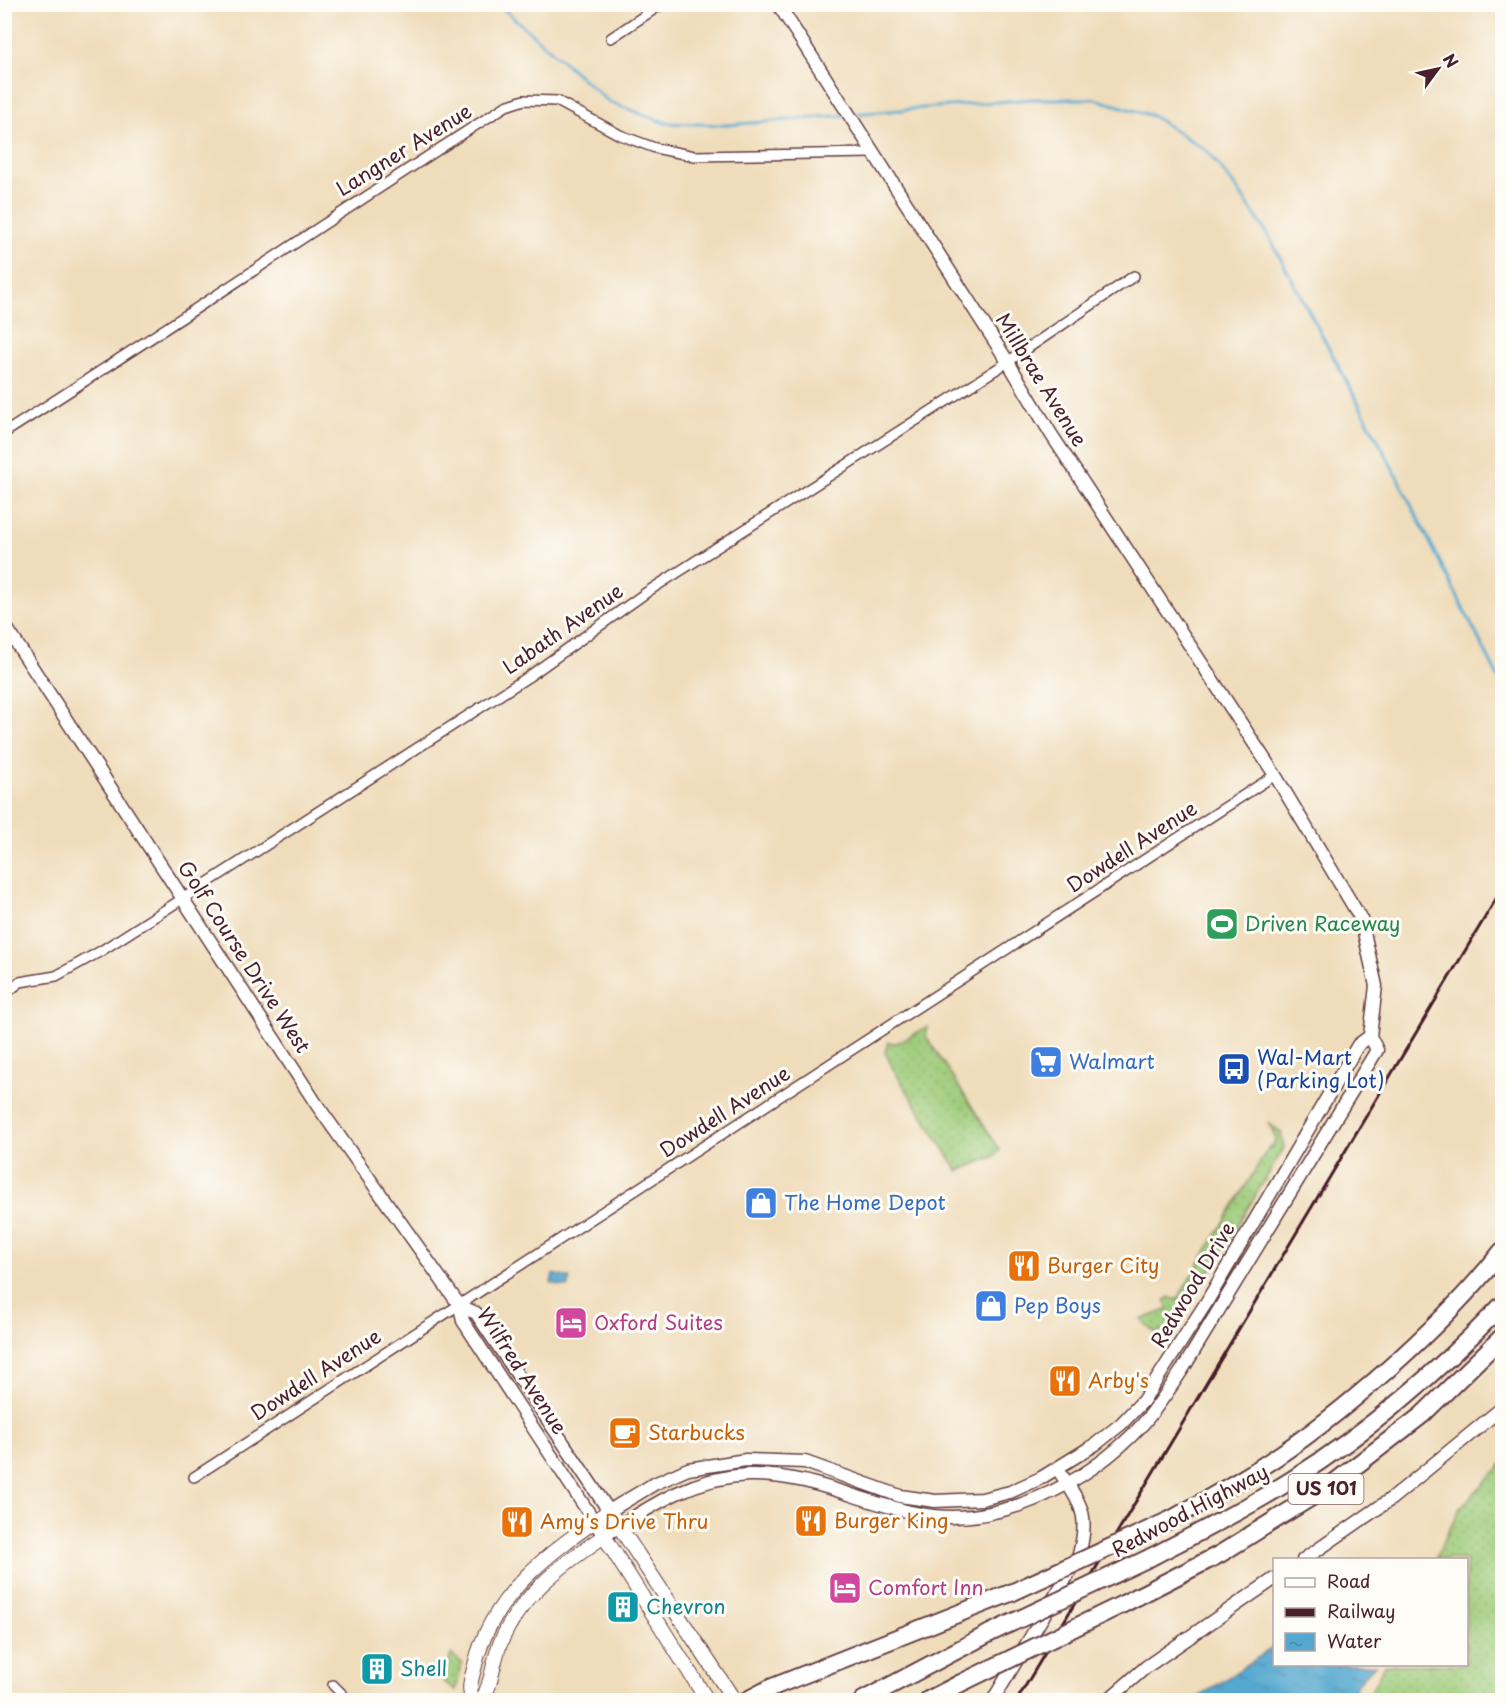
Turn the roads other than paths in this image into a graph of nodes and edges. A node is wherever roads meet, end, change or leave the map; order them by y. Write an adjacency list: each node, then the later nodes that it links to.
1 (662, 4): 3 (street)
2 (778, 4): 4 (street, Millbrae Avenue)
3 (611, 38)
4 (873, 153): 6 (street, Millbrae Avenue); 7 (street, Langner Avenue)
5 (1134, 276): 6 (street, Labath Avenue)
6 (1008, 362): 9 (street, Millbrae Avenue); 10 (street, Labath Avenue)
7 (4, 433)
8 (4, 624): 10 (street, Golf Course Drive West)
9 (1275, 775): 12 (street, Redwood Drive); 15 (street, Dowdell Avenue)
10 (182, 897): 11 (street, Labath Avenue); 15 (street, Golf Course Drive West)
11 (4, 995)
12 (1370, 1036): 19 (street, Redwood Drive); 23 (street, Redwood Drive)
13 (1503, 1251): 39 (highway, bridge)
14 (1503, 1305): 40 (highway, Redwood Highway / US 101, bridge)
15 (460, 1306): 21 (street, Dowdell Avenue); 26 (street, Wilfred Avenue); 28 (street, Wilfred Avenue)
16 (1503, 1337): 41 (highway, US 101, bridge)
17 (1503, 1408): 31 (street)
18 (746, 1460): 20 (street); 22 (street, Redwood Drive); 26 (street, Redwood Drive)
19 (1057, 1468): 23 (street); 25 (street, Redwood Drive)
20 (746, 1475): 24 (street, Redwood Drive); 29 (street, Redwood Drive)
21 (194, 1478)
22 (863, 1484): 24 (street); 25 (street, Redwood Drive)
23 (1067, 1484): 27 (street, Redwood Drive); 42 (street)
24 (858, 1499): 27 (street, Redwood Drive)
25 (970, 1500): 27 (street)
26 (609, 1511): 28 (main road, Redwood Drive); 29 (main road, Wilfred Avenue)
27 (973, 1517)
28 (595, 1521): 30 (street, Wilfred Avenue); 35 (main road, Redwood Drive)
29 (620, 1526): 30 (street, Redwood Drive); 38 (main road, Wilfred Avenue)
30 (604, 1536): 36 (main road, Redwood Drive); 37 (main road)
31 (1306, 1558)
32 (1273, 1580): 43 (street)
33 (333, 1685): 34 (street)
34 (348, 1701)
35 (473, 1701)
36 (482, 1701)
37 (707, 1701)
38 (734, 1701)
39 (747, 1701)
40 (863, 1701)
41 (928, 1701)
42 (993, 1701)
43 (1108, 1701)

